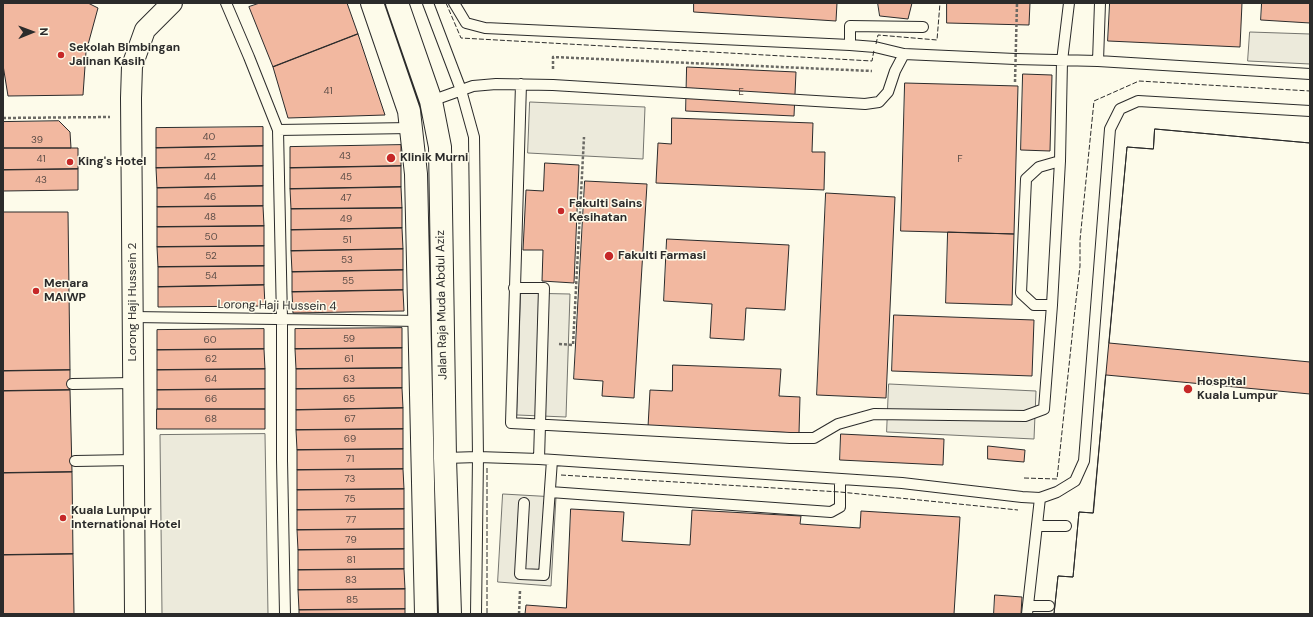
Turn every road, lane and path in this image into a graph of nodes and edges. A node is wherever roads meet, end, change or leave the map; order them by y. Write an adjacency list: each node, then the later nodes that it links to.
1 (172, 3): 23 (street, Lorong Haji Hussein 2)
2 (226, 3): 26 (lane)
3 (372, 3): 25 (main road, Jalan Raja Muda Abdul Aziz)
4 (397, 3): 21 (main road, Jalan Raja Muda Abdul Aziz)
5 (428, 3): 20 (lane)
6 (454, 3): 11 (lane)
7 (1017, 3): 17 (path, bridge)
8 (1069, 3): 13 (lane)
9 (1100, 3): 14 (lane)
10 (923, 27): 11 (lane)
11 (850, 45): 12 (lane)
12 (904, 54): 13 (lane); 19 (lane)
13 (1062, 61): 14 (lane); 28 (lane)
14 (1098, 61): 16 (lane)
15 (872, 71): 19 (path)
16 (1310, 74)
17 (1015, 82)
18 (521, 84): 19 (lane); 20 (lane); 29 (lane)
19 (552, 86)
20 (461, 90): 21 (lane); 38 (lane)
21 (431, 101): 39 (main road, Jalan Raja Muda Abdul Aziz)
22 (1310, 111): 46 (lane)
23 (132, 117): 24 (path); 31 (street, Lorong Haji Hussein 2)
24 (3, 118)
25 (411, 128): 26 (lane); 33 (main road, Jalan Raja Muda Abdul Aziz)
26 (278, 130): 32 (lane)
27 (584, 137): 34 (path)
28 (1060, 161): 30 (lane); 30 (lane)
29 (514, 288): 34 (lane); 37 (lane)
30 (1052, 305): 37 (lane)
31 (133, 317): 32 (lane, Lorong Haji Hussein 4); 35 (street, Lorong Haji Hussein 2)
32 (282, 319): 33 (lane, Lorong Haji Hussein 4); 54 (lane)
33 (420, 321): 55 (main road, Jalan Raja Muda Abdul Aziz)
34 (543, 344): 37 (lane)
35 (133, 383): 36 (lane); 41 (street, Lorong Haji Hussein 2)
36 (72, 384)
37 (540, 425): 40 (lane)
38 (478, 457): 39 (lane); 40 (lane); 57 (lane)
39 (445, 458): 56 (main road, Jalan Raja Muda Abdul Aziz)
40 (539, 459): 42 (lane)
41 (134, 460): 43 (lane); 53 (street, Lorong Haji Hussein 2)
42 (552, 460): 44 (lane); 45 (lane)
43 (75, 461)
44 (840, 479): 45 (lane); 46 (lane)
45 (550, 492): 50 (lane)
46 (1040, 498): 48 (lane)
47 (524, 503): 50 (lane)
48 (1037, 526): 49 (lane); 52 (lane)
49 (1066, 526)
50 (520, 574): 58 (path)
51 (1049, 606): 52 (lane)
52 (1028, 610)
53 (135, 614)
54 (285, 614)
55 (426, 614)
56 (450, 614)
57 (476, 614)
58 (519, 614)

